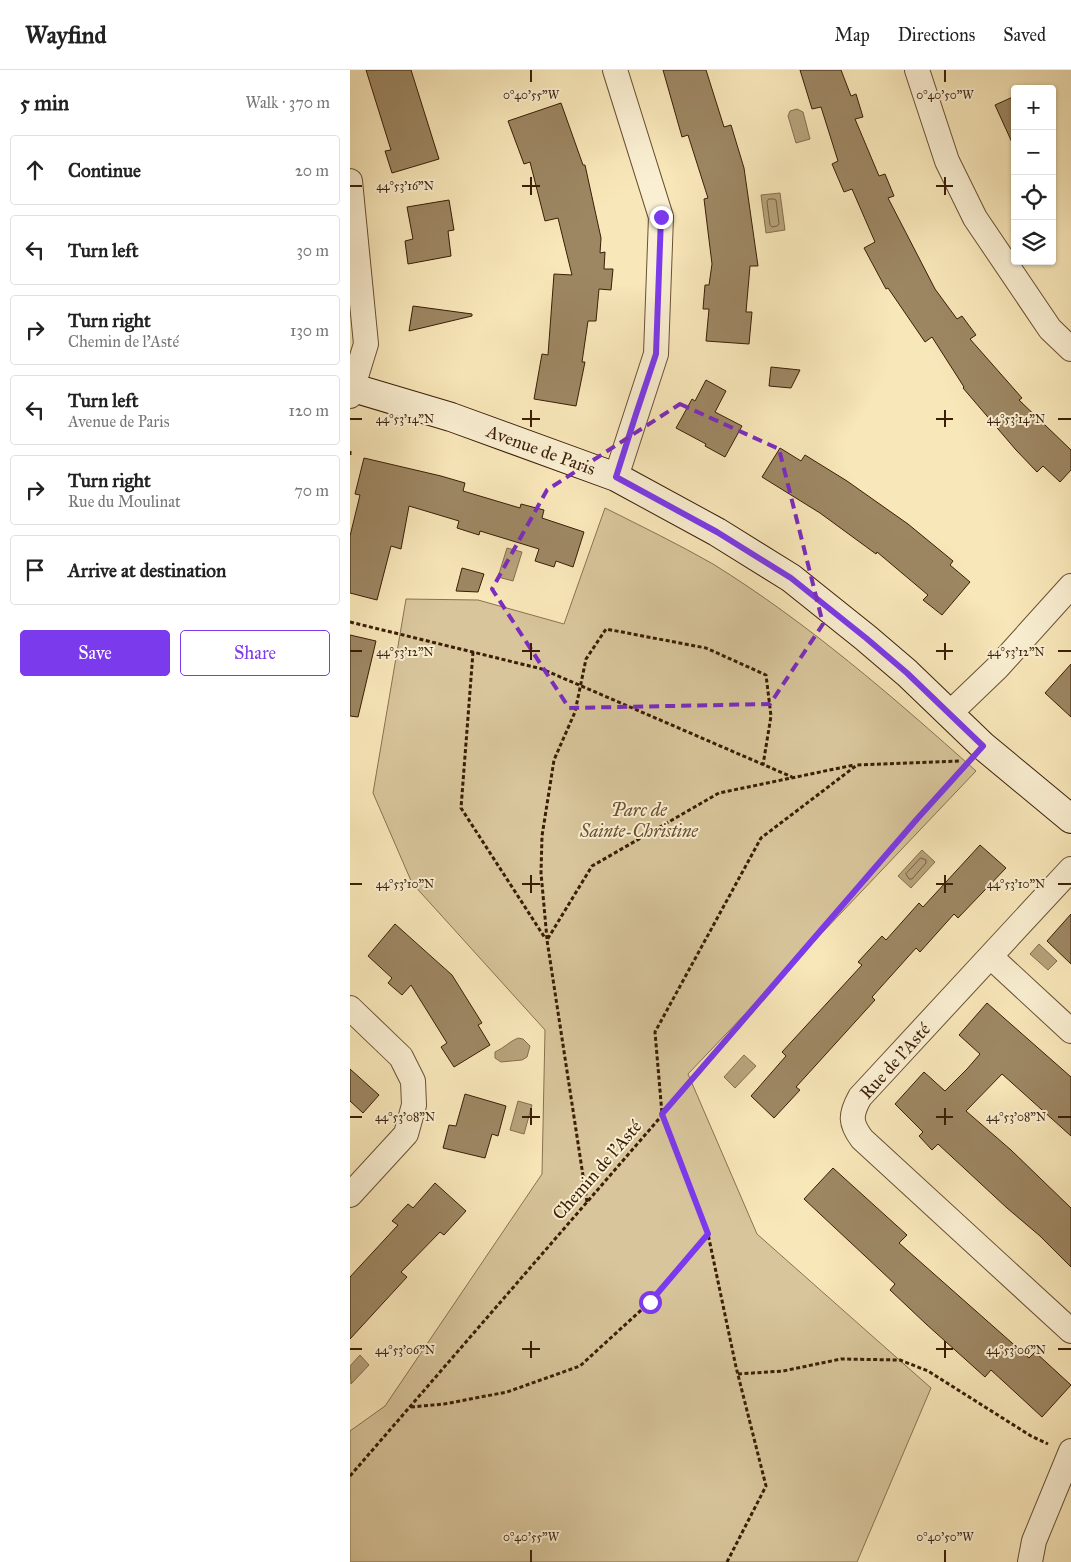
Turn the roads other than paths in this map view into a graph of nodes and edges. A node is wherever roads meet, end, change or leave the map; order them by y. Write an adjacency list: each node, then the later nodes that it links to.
1 (615, 70): 6 (street)
2 (917, 70): 4 (street)
3 (350, 181): 5 (street)
4 (1071, 349)
5 (351, 390): 6 (street, Avenue de Paris)
6 (616, 477): 8 (street, Avenue de Paris)
7 (1071, 586): 8 (street)
8 (949, 714): 9 (street, Avenue de Paris)
9 (1071, 820)
10 (1071, 869): 11 (street, Rue de l'Asté)
11 (991, 957): 13 (street); 15 (street, Rue de l'Asté)
12 (350, 1008): 14 (street)
13 (1071, 1031)
14 (350, 1195)
15 (1071, 1331)
16 (1071, 1451): 17 (street)
17 (1030, 1562)

